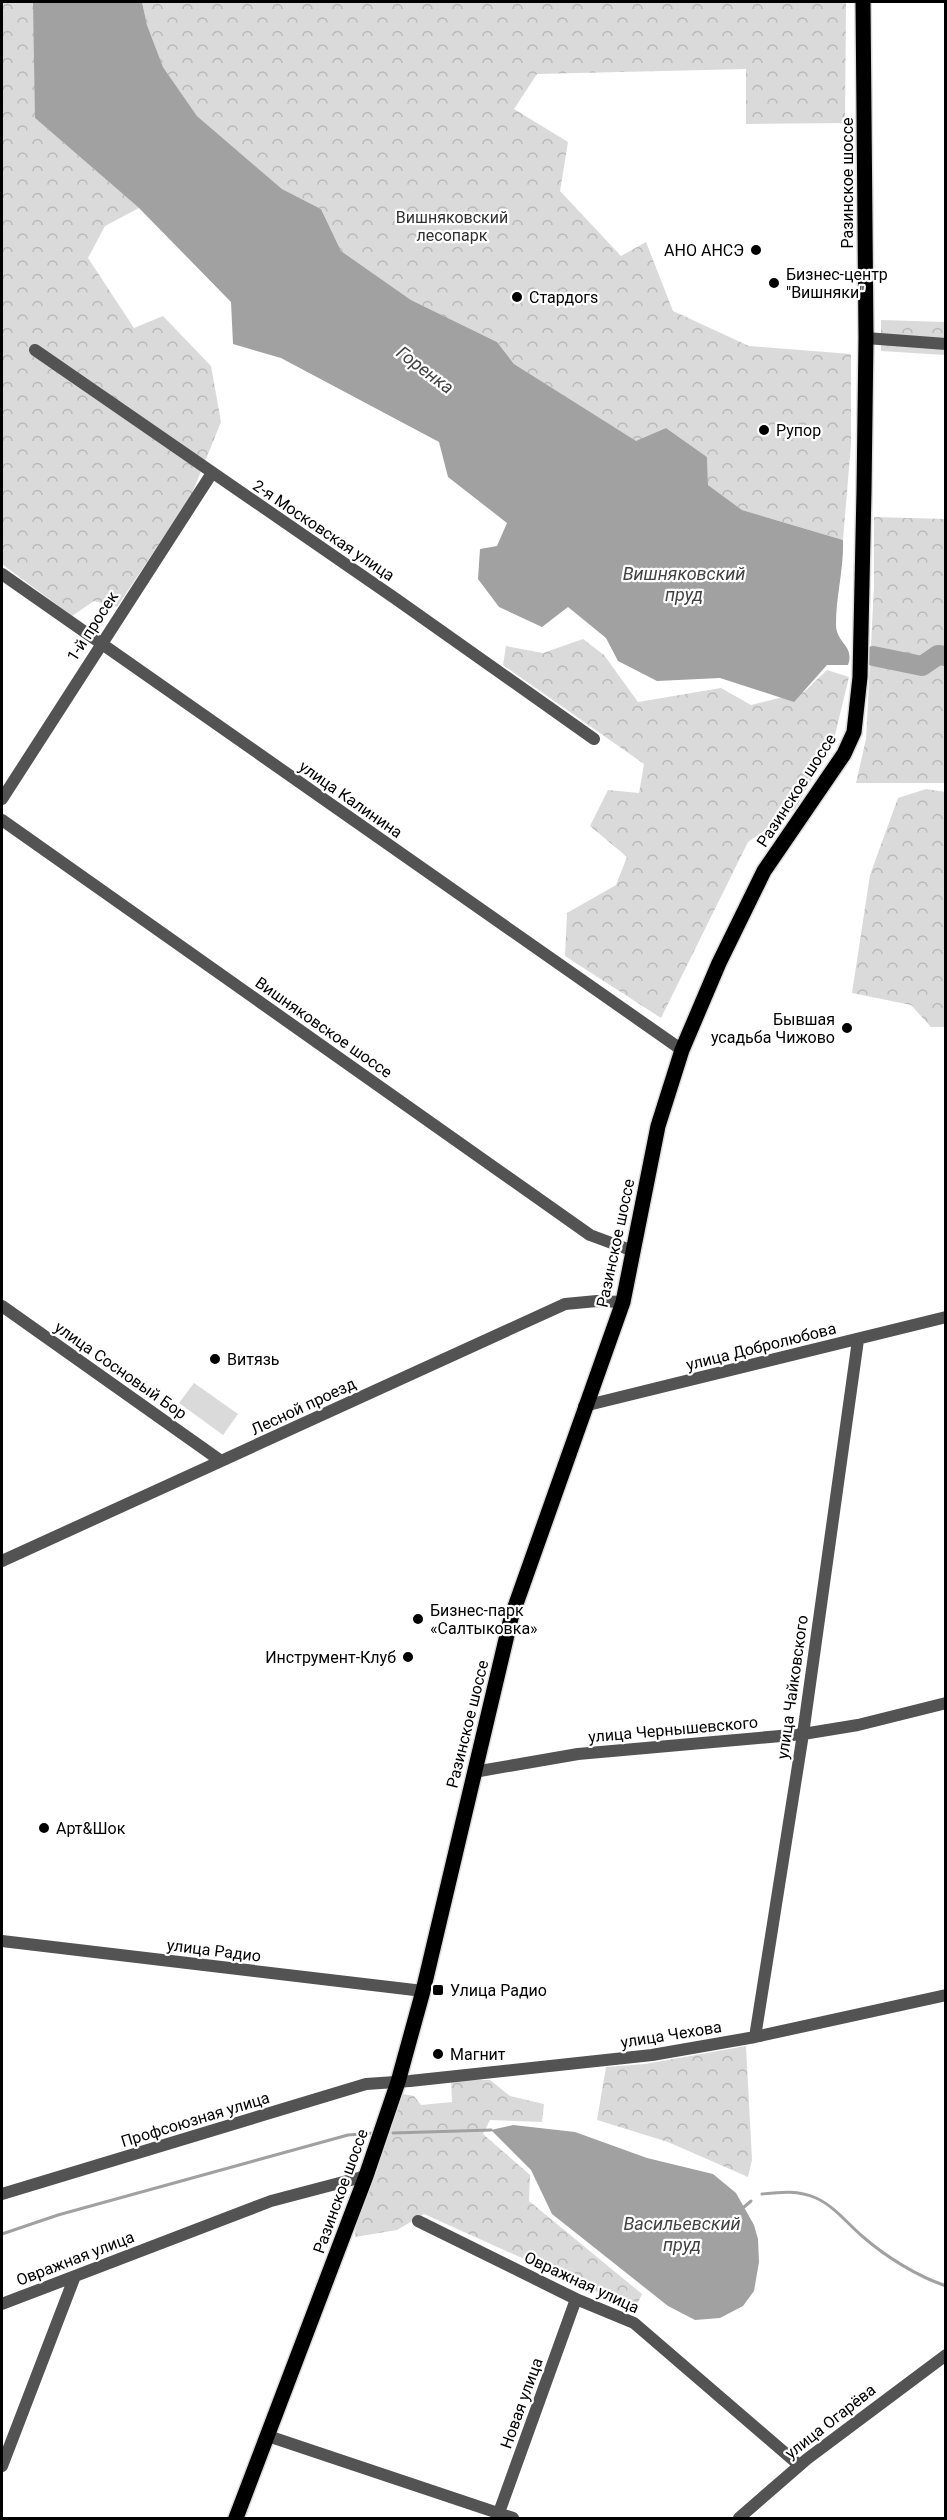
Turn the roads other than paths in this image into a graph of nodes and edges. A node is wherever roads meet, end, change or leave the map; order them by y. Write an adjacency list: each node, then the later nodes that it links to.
1 (864, 2): 2 (main road, Разинское шоссе)
2 (866, 338): 3 (street); 11 (main road, Разинское шоссе)
3 (945, 345)
4 (35, 350): 5 (street, 2-я Московская улица)
5 (212, 473): 7 (street, 1-й просек); 8 (street, 2-я Московская улица)
6 (2, 574): 7 (street, улица Калинина)
7 (100, 643): 9 (street, 1-й просек); 11 (street, улица Калинина)
8 (594, 739)
9 (2, 799)
10 (2, 820): 12 (street, Вишняковское шоссе)
11 (682, 1050): 12 (main road, Разинское шоссе)
12 (633, 1251): 13 (main road, Разинское шоссе)
13 (623, 1302): 17 (main road, Разинское шоссе); 18 (street, Лесной проезд)
14 (2, 1306): 18 (street, улица Сосновый Бор)
15 (945, 1317): 16 (street, улица Добролюбова)
16 (858, 1340): 17 (street, улица Добролюбова); 21 (street, улица Чайковского)
17 (584, 1406): 22 (main road, Разинское шоссе)
18 (221, 1461): 19 (street, Лесной проезд)
19 (2, 1561)
20 (945, 1703): 21 (street, улица Чернышевского)
21 (803, 1734): 22 (street, улица Чернышевского); 26 (street, улица Чайковского)
22 (474, 1772): 24 (main road, Разинское шоссе)
23 (2, 1941): 24 (street, улица Радио)
24 (423, 1991): 27 (main road, Разинское шоссе)
25 (945, 1995): 26 (street, улица Чехова)
26 (754, 2037): 27 (street, улица Чехова)
27 (398, 2082): 28 (main road, Разинское шоссе); 29 (street, Профсоюзная улица)
28 (366, 2176): 31 (street, Овражная улица); 35 (main road, Разинское шоссе)
29 (2, 2194)
30 (418, 2221): 32 (street, Овражная улица)
31 (75, 2276): 33 (street, Овражная улица); 37 (street)
32 (576, 2299): 36 (street, Овражная улица); 38 (street, Новая улица)
33 (2, 2304)
34 (945, 2355): 36 (street, улица Огарёва)
35 (268, 2436): 38 (street); 39 (main road, Разинское шоссе)
36 (799, 2465): 41 (street, улица Огарёва)
37 (2, 2466)
38 (498, 2516): 40 (street)
39 (236, 2518)
40 (513, 2518)
41 (739, 2518)

